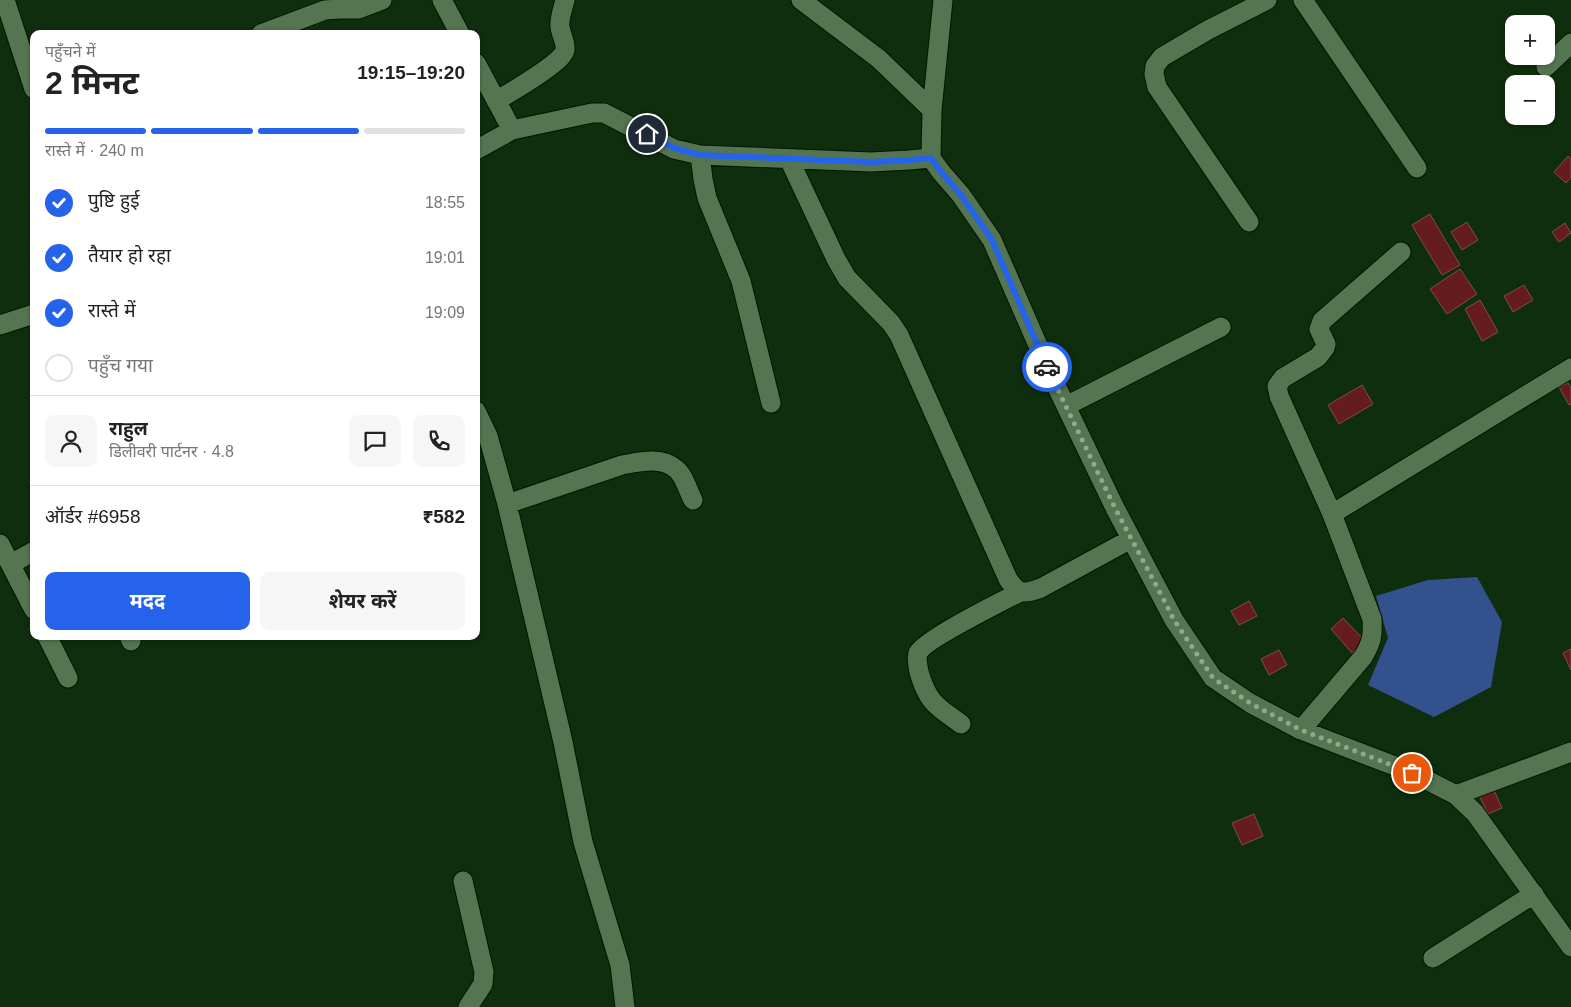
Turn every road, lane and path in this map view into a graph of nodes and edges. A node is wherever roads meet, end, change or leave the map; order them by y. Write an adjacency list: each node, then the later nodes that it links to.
1 (5, 0): 14 (street)
2 (382, 0): 9 (street)
3 (442, 0): 10 (street)
4 (565, 0): 15 (street)
5 (801, 0): 16 (street)
6 (1267, 0): 23 (street)
7 (1303, 0): 22 (street)
8 (947, 1): 16 (street)
9 (272, 30)
10 (458, 30)
11 (1571, 43): 12 (street)
12 (1546, 67)
13 (480, 71): 15 (street)
14 (30, 77)
15 (496, 101): 17 (street)
16 (932, 110): 20 (street)
17 (512, 130): 18 (street); 19 (street)
18 (480, 148)
19 (700, 155): 21 (street); 29 (street)
20 (931, 158): 21 (street); 30 (street)
21 (789, 159): 39 (street)
22 (1417, 168)
23 (1249, 222)
24 (1401, 252): 34 (street)
25 (30, 315): 26 (street)
26 (0, 325)
27 (1222, 327): 30 (street)
28 (1569, 374): 34 (street)
29 (770, 403)
30 (1066, 406): 35 (street)
31 (480, 419): 33 (street)
32 (693, 500): 33 (street)
33 (507, 504): 52 (street)
34 (1332, 514): 44 (street)
35 (1132, 540): 39 (street); 44 (street)
36 (0, 544): 38 (street)
37 (30, 553): 38 (street)
38 (10, 564): 40 (street)
39 (1020, 592): 43 (street)
40 (30, 602)
41 (49, 640): 42 (street)
42 (68, 678)
43 (961, 724)
44 (1301, 730): 46 (street)
45 (1571, 752): 46 (street)
46 (1456, 795): 48 (street)
47 (462, 881): 51 (street)
48 (1534, 894): 49 (street); 50 (street)
49 (1568, 937)
50 (1433, 958)
51 (468, 1007)
52 (625, 1007)

